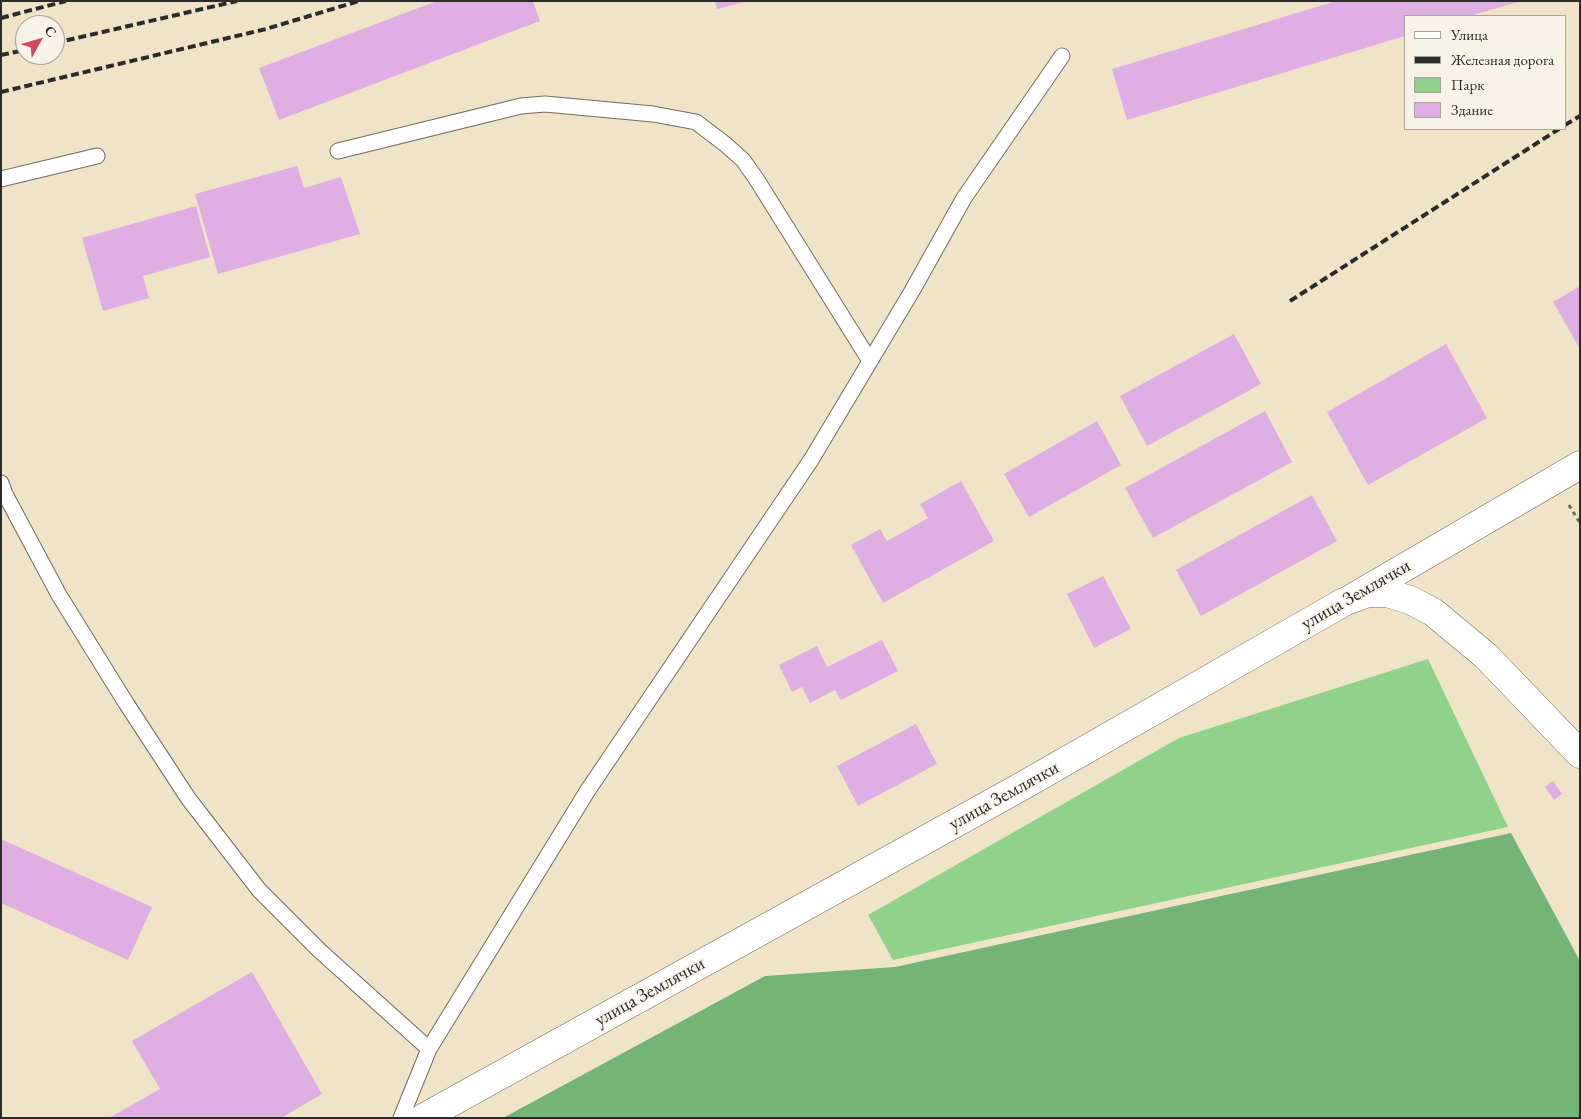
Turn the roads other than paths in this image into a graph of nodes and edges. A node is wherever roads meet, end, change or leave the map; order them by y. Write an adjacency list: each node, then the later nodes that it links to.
1 (1062, 56): 5 (lane)
2 (338, 151): 5 (lane)
3 (96, 156): 4 (lane)
4 (1, 179)
5 (870, 362): 10 (lane)
6 (1580, 465): 8 (street, улица Землячки)
7 (1, 483): 10 (lane)
8 (1344, 602): 9 (street); 12 (street, улица Землячки)
9 (1580, 754)
10 (429, 1049): 11 (lane)
11 (400, 1118)
12 (424, 1118)

